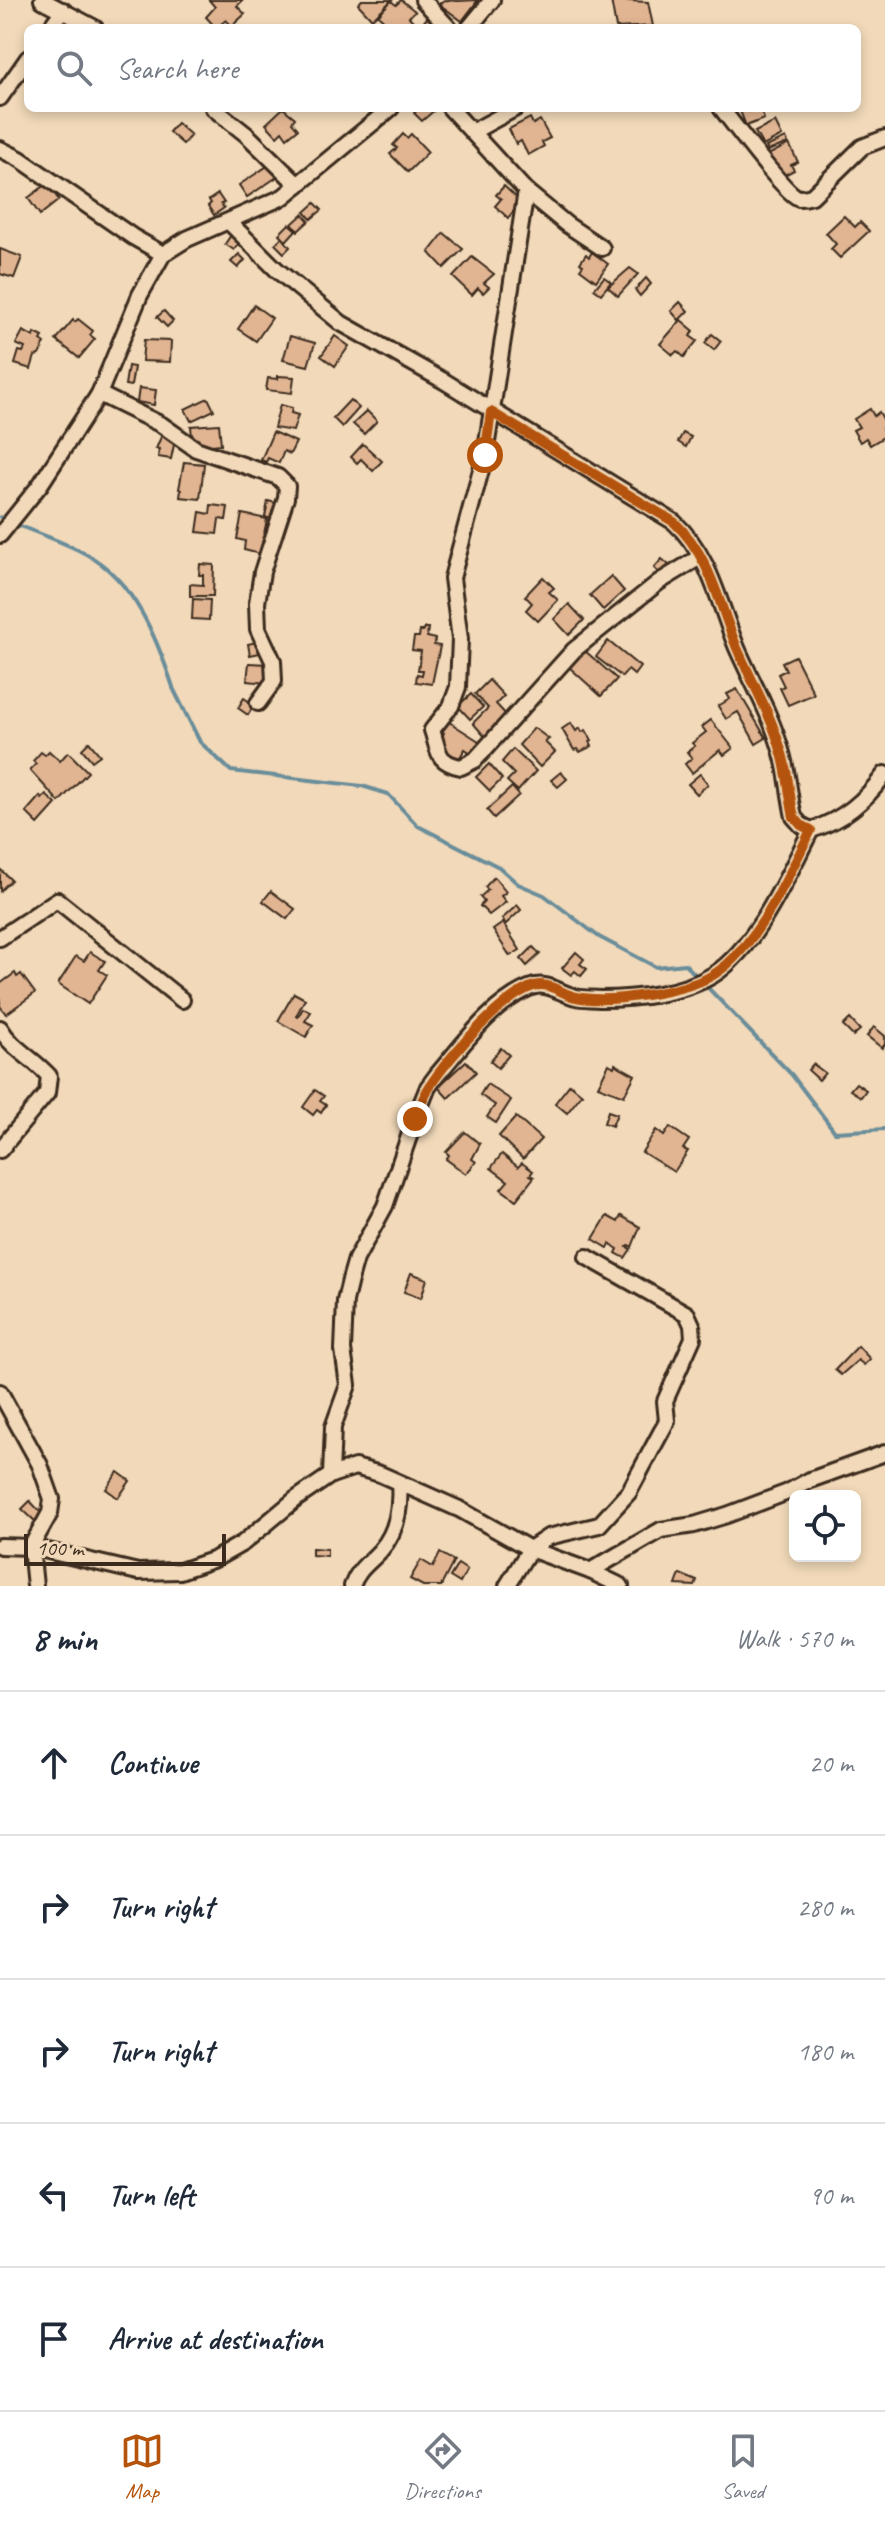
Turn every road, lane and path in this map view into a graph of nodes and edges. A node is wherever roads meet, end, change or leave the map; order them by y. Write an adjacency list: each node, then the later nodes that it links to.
1 (42, 0): 4 (street)
2 (423, 0): 7 (street)
3 (492, 0): 8 (street)
4 (63, 10): 5 (street); 6 (street)
5 (53, 24)
6 (88, 24)
7 (445, 24)
8 (472, 24)
9 (24, 64): 10 (street)
10 (0, 98)
11 (218, 112): 19 (street)
12 (386, 112): 19 (street)
13 (454, 112): 16 (street)
14 (509, 112): 16 (street)
15 (724, 112): 17 (street)
16 (472, 132): 20 (street)
17 (885, 138)
18 (0, 149): 23 (street)
19 (298, 185): 21 (street)
20 (526, 191): 22 (street); 25 (street)
21 (229, 222): 23 (street); 25 (street)
22 (602, 248)
23 (163, 254): 24 (street)
24 (99, 394): 26 (street); 28 (street)
25 (491, 412): 27 (street); 27 (street)
26 (0, 535)
27 (700, 557): 30 (street)
28 (258, 703)
29 (885, 774): 30 (street)
30 (811, 830): 38 (street)
31 (0, 938): 32 (street)
32 (182, 1000)
33 (0, 1028): 34 (street)
34 (0, 1150)
35 (587, 1257): 42 (street)
36 (0, 1392): 41 (street)
37 (885, 1453): 43 (street)
38 (331, 1475): 39 (street); 41 (street)
39 (399, 1483): 42 (street); 45 (street)
40 (0, 1546): 41 (street)
41 (31, 1547): 44 (street)
42 (530, 1549): 43 (street); 46 (street)
43 (590, 1571): 47 (street)
44 (35, 1586)
45 (352, 1586)
46 (507, 1586)
47 (621, 1586)

